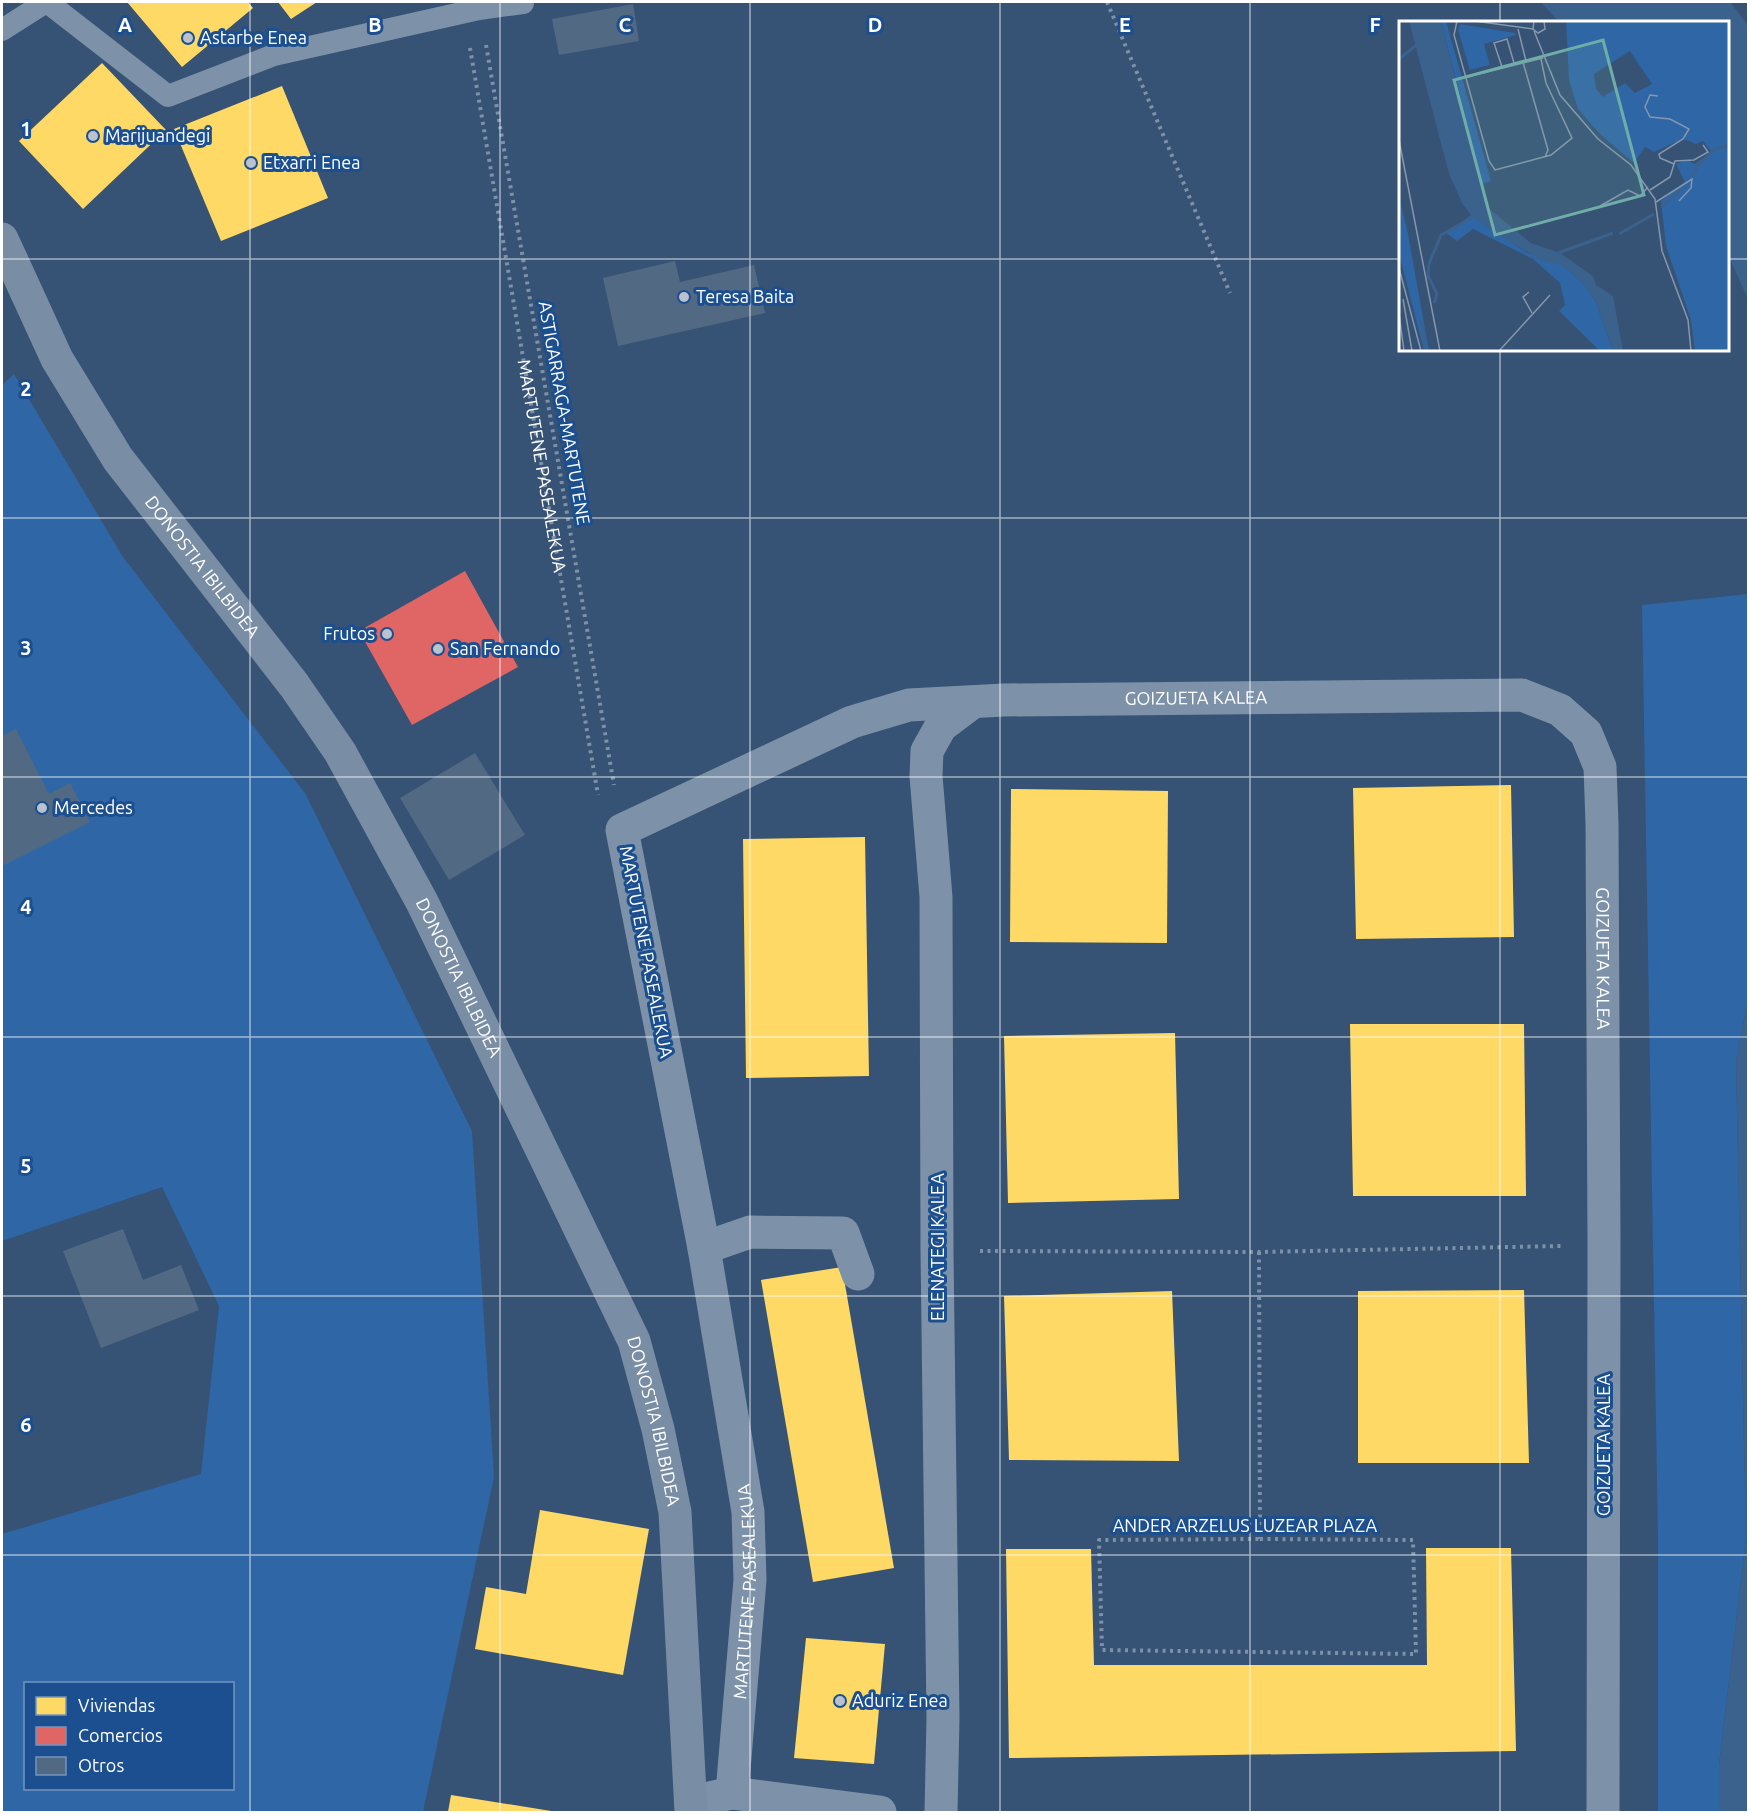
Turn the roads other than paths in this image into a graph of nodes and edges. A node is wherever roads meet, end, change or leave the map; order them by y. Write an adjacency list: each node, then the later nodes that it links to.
1 (47, 2): 2 (lane); 3 (lane)
2 (523, 3)
3 (2, 30)
4 (2, 239): 10 (main road, DONOSTIA IBILBIDEA)
5 (974, 702): 6 (street, GOIZUETA KALEA); 12 (street, ELENATEGI KALEA); 13 (street, GOIZUETA KALEA)
6 (622, 830): 7 (street, MARTUTENE PASEALEKUA)
7 (704, 1248): 8 (street); 9 (street, MARTUTENE PASEALEKUA)
8 (858, 1274)
9 (732, 1793): 10 (street); 11 (street)
10 (691, 1807)
11 (880, 1812)
12 (941, 1812)
13 (1603, 1812)

